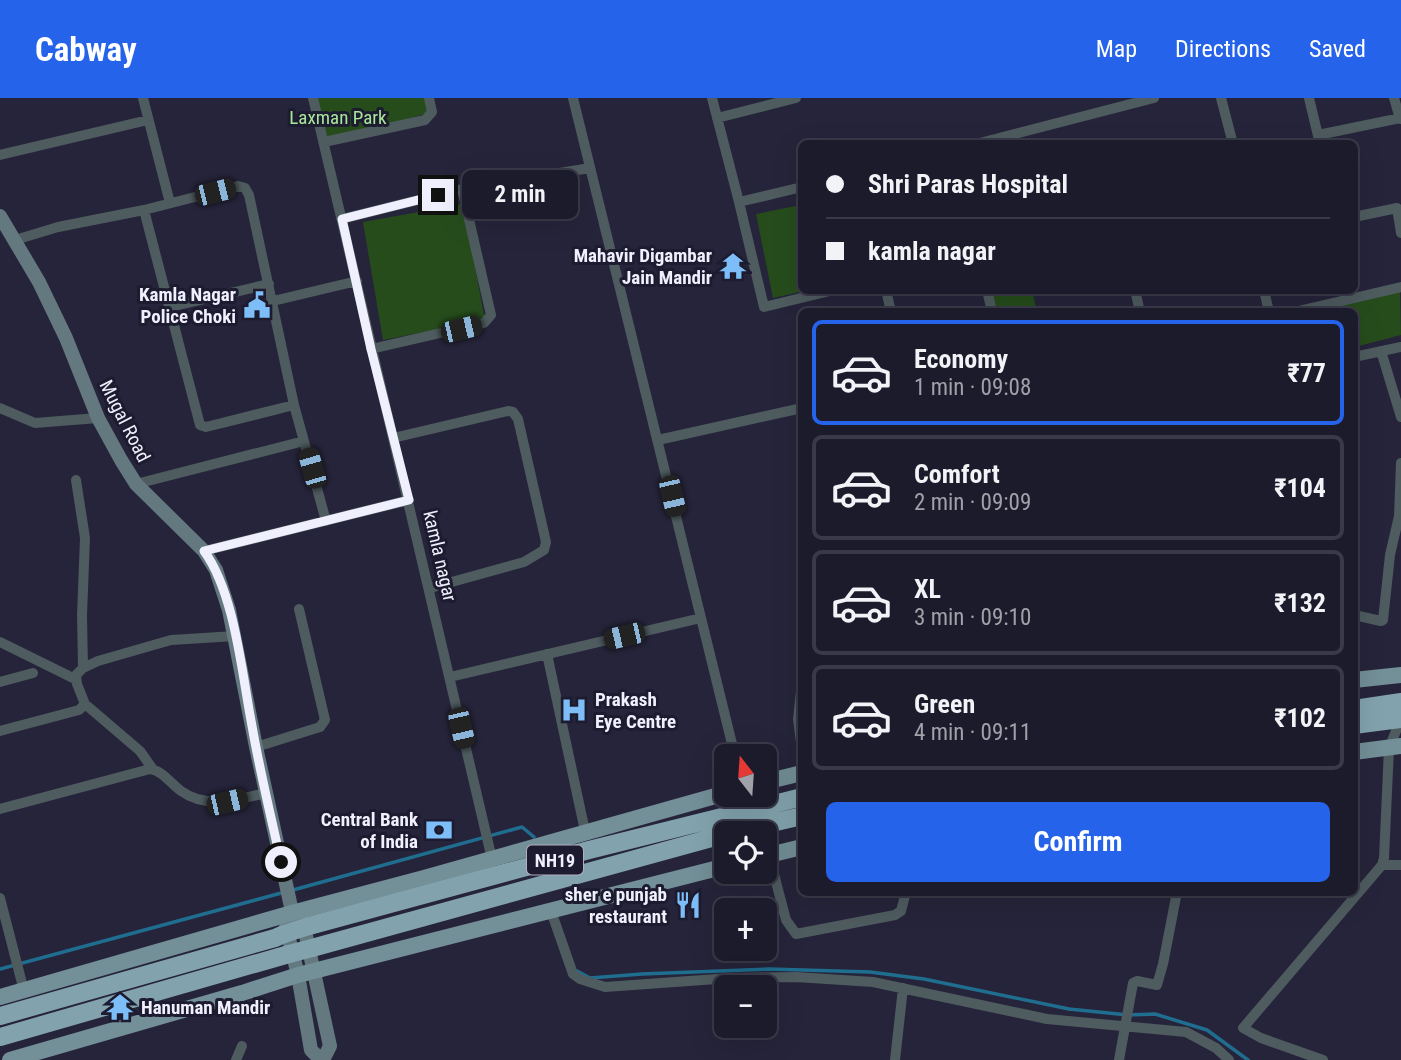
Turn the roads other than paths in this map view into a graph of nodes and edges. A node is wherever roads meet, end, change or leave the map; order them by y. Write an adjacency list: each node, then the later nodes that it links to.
1 (143, 98): 15 (street)
2 (313, 98): 19 (street, kamla nagar)
3 (429, 98): 19 (street)
4 (572, 98): 21 (street)
5 (712, 98): 13 (street)
6 (796, 98): 13 (street)
7 (1100, 98): 12 (street)
8 (1154, 98): 12 (street)
9 (1221, 98): 18 (street)
10 (1309, 98): 16 (street)
11 (1394, 98): 14 (street)
12 (1104, 111): 17 (street)
13 (716, 118): 24 (street)
14 (1400, 119): 16 (street)
15 (148, 120): 20 (street); 25 (street)
16 (1319, 139)
17 (992, 140)
18 (1232, 140)
19 (324, 142): 29 (street, kamla nagar)
20 (0, 155)
21 (590, 168): 23 (street); 49 (street)
22 (798, 188): 24 (street)
23 (462, 189): 29 (street); 40 (street)
24 (739, 202): 35 (street)
25 (170, 203): 26 (street); 33 (street)
26 (144, 210): 31 (street); 37 (street)
27 (0, 216): 31 (street, Mugal Road)
28 (1358, 216): 30 (street)
29 (342, 219): 32 (street, kamla nagar)
30 (1401, 233)
31 (15, 240): 47 (street, Mugal Road)
32 (357, 281): 36 (street); 40 (street, kamla nagar)
33 (269, 284): 36 (street); 37 (street)
34 (1401, 286): 38 (street)
35 (818, 294)
36 (274, 301): 43 (street)
37 (170, 307): 43 (street)
38 (1310, 308)
39 (1401, 347): 41 (street)
40 (371, 349): 48 (street, kamla nagar)
41 (1381, 351): 42 (street); 46 (street)
42 (1358, 356)
43 (294, 405): 50 (street)
44 (0, 408): 47 (street)
45 (798, 409): 49 (street)
46 (1401, 417)
47 (98, 418): 53 (street, Mugal Road)
48 (393, 438): 54 (street, kamla nagar); 57 (street)
49 (658, 439): 60 (street)
50 (304, 441): 53 (street); 55 (street)
51 (1401, 463): 59 (street)
52 (76, 480): 64 (street)
53 (136, 484): 56 (street, Mugal Road)
54 (409, 500): 55 (street); 57 (street, kamla nagar)
55 (326, 521): 56 (street)
56 (204, 551): 61 (street, Mugal Road)
57 (430, 588): 67 (street, kamla nagar)
58 (299, 609): 78 (street)
59 (1358, 616)
60 (701, 618): 63 (street); 77 (street)
61 (235, 636): 64 (street); 78 (street, Mugal Road)
62 (0, 642): 68 (street)
63 (547, 654): 67 (street); 90 (street)
64 (83, 668): 68 (street)
65 (33, 673): 70 (street)
66 (1401, 675): 69 (main road)
67 (450, 677): 93 (street, kamla nagar)
68 (75, 679): 72 (street)
69 (1358, 680)
70 (0, 682)
71 (1401, 702): 73 (highway)
72 (85, 704): 76 (street); 81 (street)
73 (1358, 708)
74 (1401, 719): 75 (highway); 79 (street)
75 (1358, 724)
76 (0, 731)
77 (732, 744)
78 (256, 747): 84 (street, Mugal Road)
79 (1395, 747): 80 (main road); 95 (street)
80 (1358, 752)
81 (152, 768): 84 (street); 87 (street)
82 (798, 774): 83 (main road)
83 (777, 779)
84 (266, 793): 104 (street, Mugal Road)
85 (714, 796): 90 (main road)
86 (798, 798): 111 (highway, NH19, bridge)
87 (0, 809)
88 (798, 817): 89 (highway, NH19)
89 (777, 822)
90 (585, 831): 93 (main road)
91 (714, 837): 113 (highway, NH19, bridge)
92 (798, 848): 94 (main road)
93 (490, 851): 104 (main road)
94 (777, 853)
95 (1382, 865): 96 (street); 99 (street)
96 (1401, 865)
97 (714, 869): 105 (main road)
98 (775, 884): 100 (street)
99 (1358, 893)
100 (905, 896)
101 (1176, 896): 112 (street)
102 (1355, 896): 121 (street)
103 (0, 898): 109 (street)
104 (290, 903): 106 (street); 107 (street); 109 (main road)
105 (551, 911): 106 (main road); 108 (street)
106 (316, 970): 107 (main road); 117 (street)
107 (298, 975): 115 (main road); 117 (street)
108 (903, 988): 112 (street); 118 (street)
109 (24, 991): 110 (main road)
110 (0, 997)
111 (0, 1016)
112 (1126, 1021): 119 (street); 120 (street)
113 (0, 1037)
114 (242, 1046): 116 (street)
115 (10, 1060)
116 (236, 1060)
117 (322, 1060)
118 (895, 1060)
119 (1119, 1060)
120 (1229, 1060)
121 (1323, 1060)

